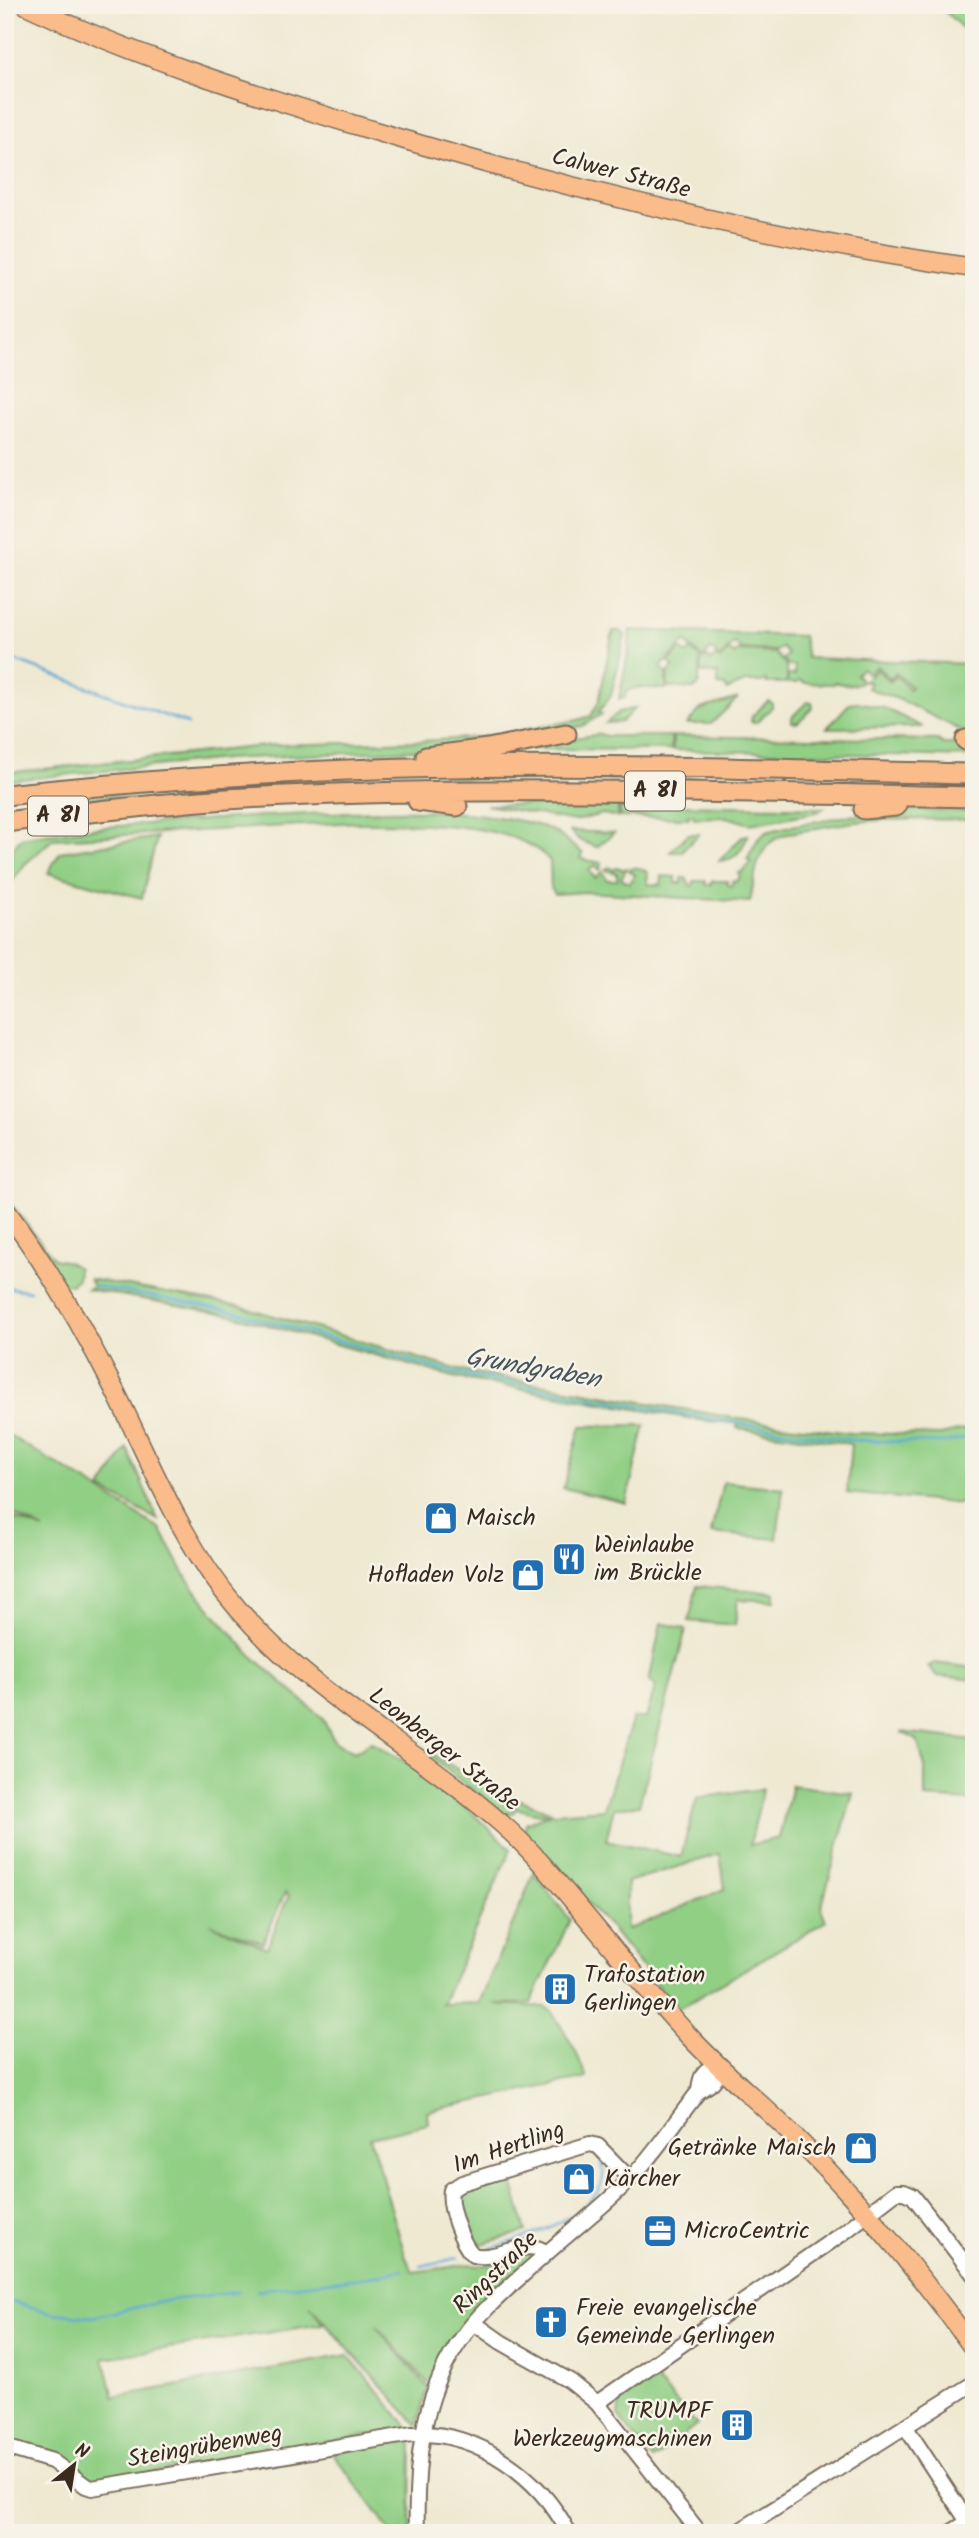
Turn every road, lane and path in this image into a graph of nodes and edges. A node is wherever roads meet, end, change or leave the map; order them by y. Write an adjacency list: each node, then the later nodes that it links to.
1 (26, 5): 2 (main road, Calwer Straße)
2 (974, 268)
3 (566, 734): 4 (highway)
4 (389, 769): 5 (highway, A 81); 7 (highway, A 81)
5 (974, 774)
6 (351, 794): 8 (highway, A 81); 9 (highway); 11 (highway, A 81)
7 (5, 795)
8 (966, 797): 10 (highway)
9 (457, 806)
10 (864, 809)
11 (5, 822)
12 (5, 1209): 13 (main road, Leonberger Straße)
13 (718, 2065): 14 (street, Ringstraße); 15 (main road, Leonberger Straße)
14 (630, 2179): 16 (street, Ringstraße); 16 (street, Im Hertling)
15 (868, 2214): 17 (street); 19 (main road, Leonberger Straße); 21 (street)
16 (547, 2253): 18 (street, Ringstraße)
17 (973, 2272)
18 (474, 2323): 21 (street); 23 (street, Ringstraße)
19 (974, 2349)
20 (974, 2383): 22 (street)
21 (597, 2403): 28 (street)
22 (905, 2426): 25 (street); 29 (street)
23 (423, 2434): 24 (street, Steingrübenweg); 26 (street, Ringstraße); 27 (street, Steingrübenweg)
24 (5, 2446)
25 (971, 2526): 30 (street)
26 (416, 2533)
27 (569, 2533)
28 (700, 2533)
29 (736, 2533)
30 (950, 2533)

